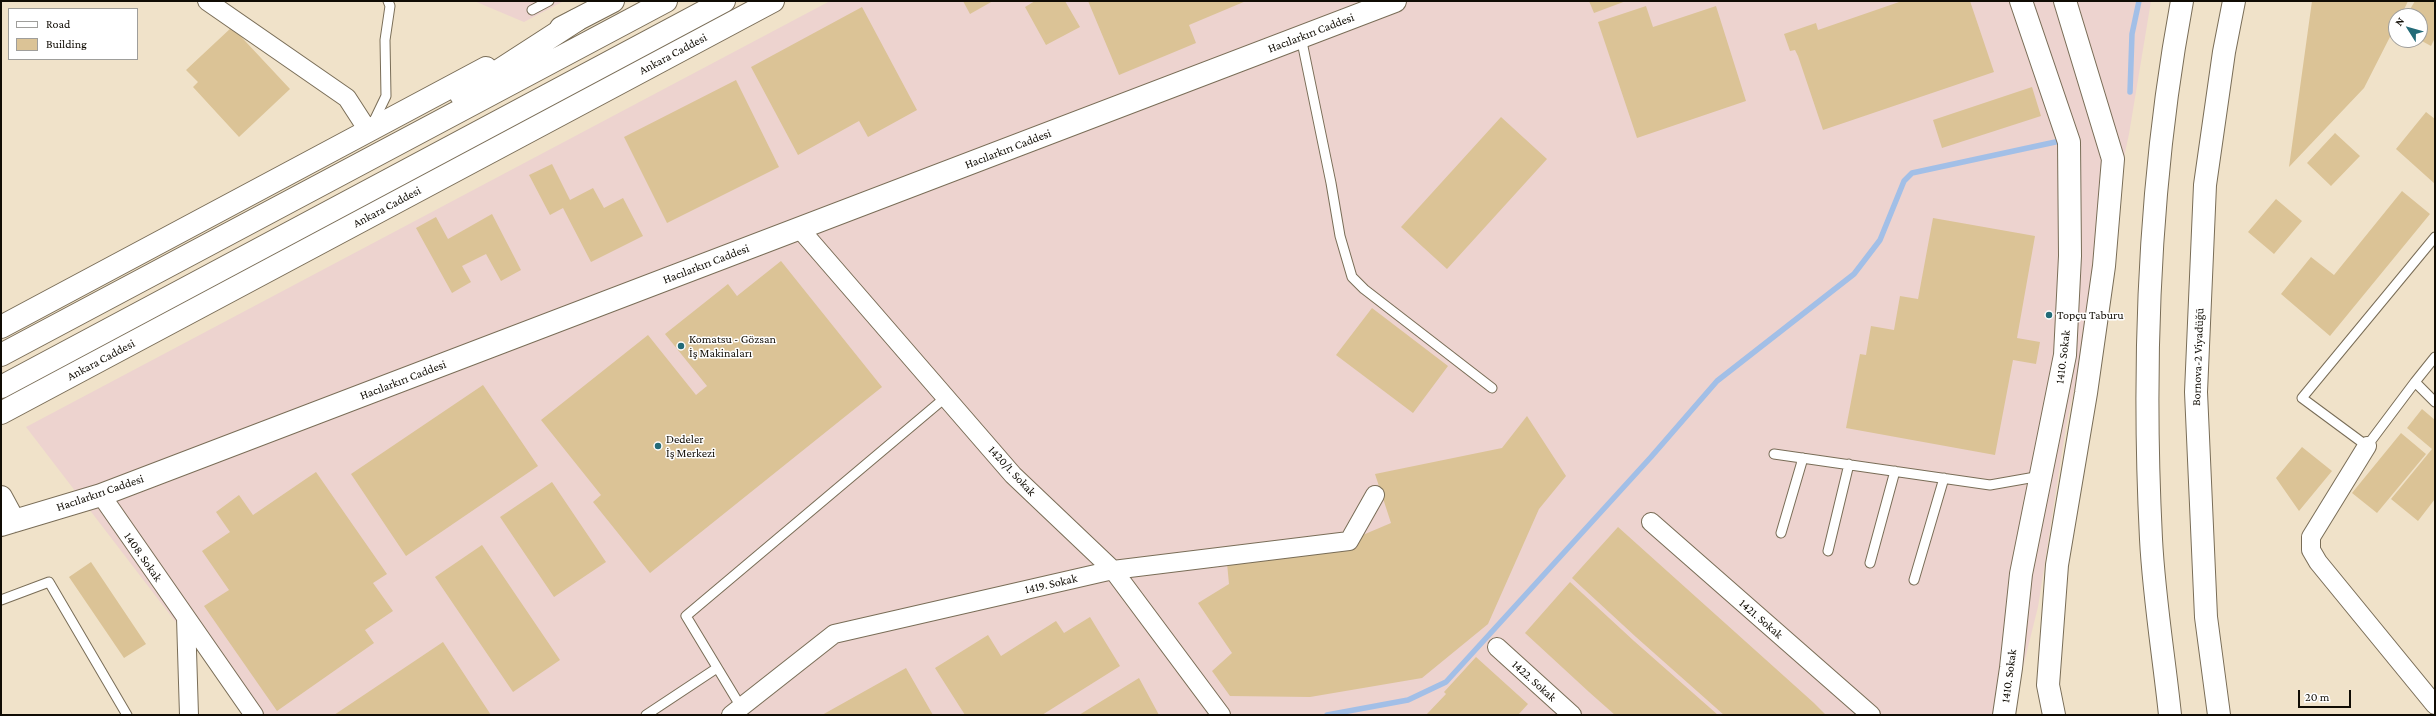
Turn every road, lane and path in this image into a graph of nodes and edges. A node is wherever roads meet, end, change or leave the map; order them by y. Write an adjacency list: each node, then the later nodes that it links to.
1 (207, 1): 16 (street)
2 (388, 1): 16 (lane)
3 (549, 1): 13 (lane)
4 (613, 1): 14 (main road)
5 (666, 1): 17 (main road)
6 (724, 1): 24 (main road, Ankara Caddesi)
7 (773, 1): 28 (main road, Ankara Caddesi)
8 (2021, 1): 34 (main road, 1410. Sokak)
9 (2065, 1): 60 (main road)
10 (2182, 1): 61 (main road)
11 (2234, 1): 62 (main road, Bornova-2 Viyadüğü)
12 (1384, 3): 15 (main road, Hacılarkırı Caddesi)
13 (532, 10)
14 (577, 20): 16 (main road); 17 (main road)
15 (1301, 37): 18 (main road, Hacılarkırı Caddesi); 25 (lane)
16 (369, 132): 20 (main road)
17 (342, 173): 21 (main road)
18 (799, 228): 26 (street, 1420/1. Sokak); 36 (main road, Hacılarkırı Caddesi)
19 (2435, 237): 29 (lane)
20 (1, 327)
21 (1, 354)
22 (2435, 357): 23 (lane)
23 (2415, 382): 27 (lane); 29 (lane)
24 (1, 386)
25 (1492, 388)
26 (946, 397): 44 (street, 1420/1. Sokak); 49 (lane)
27 (2435, 402)
28 (1, 413)
29 (2367, 446): 50 (street)
30 (1774, 454): 31 (lane)
31 (1803, 458): 32 (lane); 41 (lane)
32 (1849, 464): 33 (lane); 42 (lane)
33 (1896, 471): 35 (lane); 43 (lane)
34 (2042, 475): 35 (lane); 59 (main road, 1410. Sokak)
35 (1944, 478): 45 (lane)
36 (101, 495): 40 (main road, Hacılarkırı Caddesi); 47 (street, 1408. Sokak)
37 (1375, 496): 44 (street, 1419. Sokak)
38 (1, 497): 40 (main road, Hacılarkırı Caddesi)
39 (1651, 522): 58 (street, 1421. Sokak)
40 (8, 523)
41 (1781, 533)
42 (1828, 551)
43 (1870, 563)
44 (1113, 570): 51 (street, 1419. Sokak); 56 (street, 1420/1. Sokak)
45 (1914, 580)
46 (1, 600): 52 (lane)
47 (186, 618): 53 (street); 54 (street, 1408. Sokak)
48 (1497, 647): 57 (street, 1422. Sokak)
49 (717, 668): 51 (lane); 55 (lane)
50 (2435, 705)
51 (736, 711)
52 (127, 715)
53 (189, 715)
54 (254, 715)
55 (646, 715)
56 (1221, 715)
57 (1572, 715)
58 (1871, 715)
59 (2004, 715)
60 (2054, 715)
61 (2170, 715)
62 (2219, 715)

